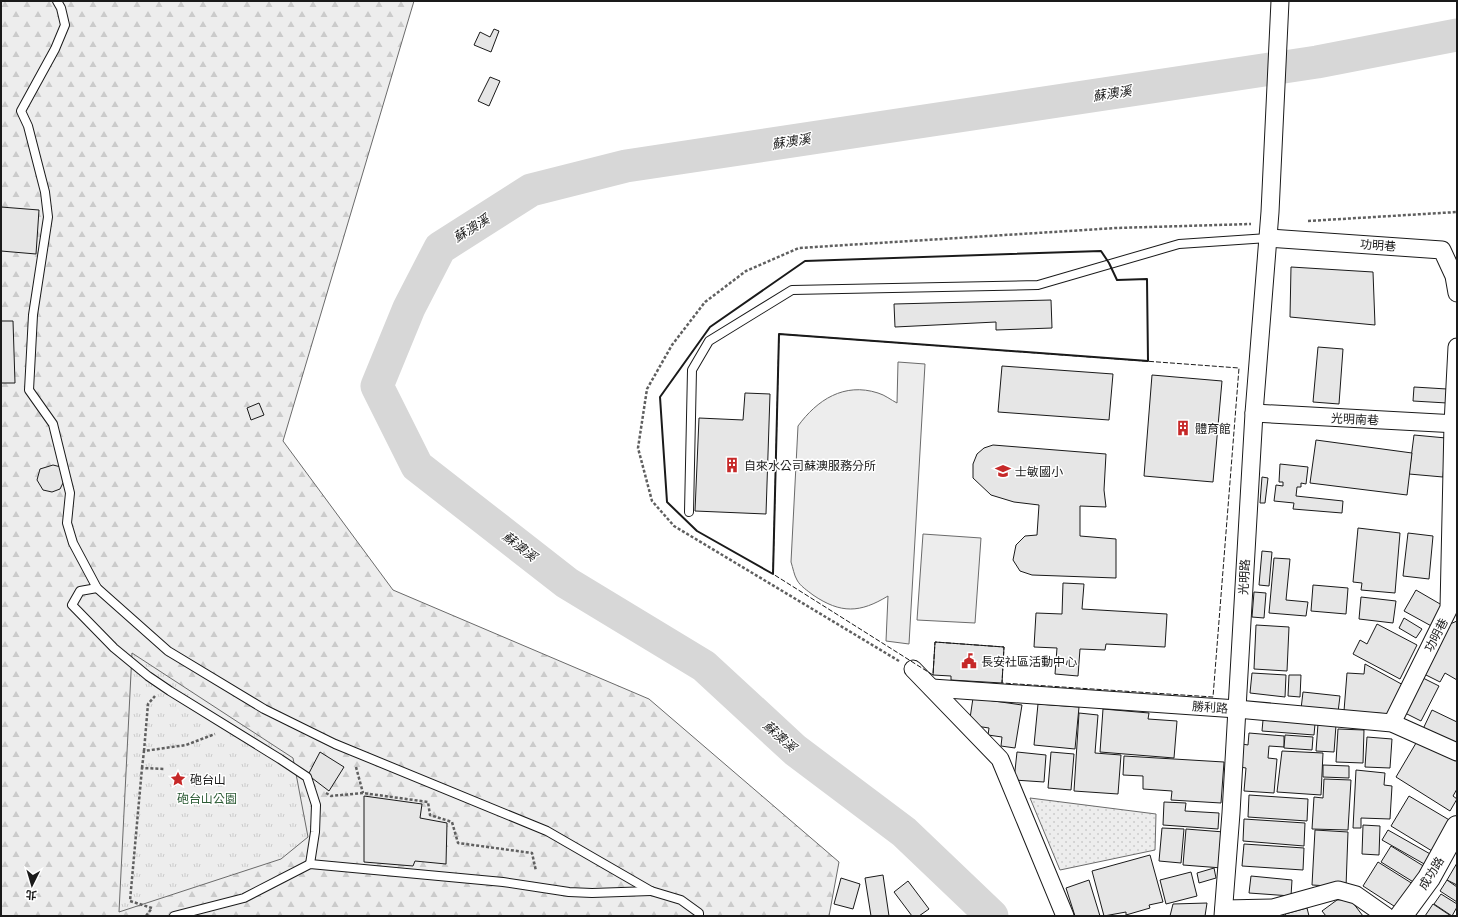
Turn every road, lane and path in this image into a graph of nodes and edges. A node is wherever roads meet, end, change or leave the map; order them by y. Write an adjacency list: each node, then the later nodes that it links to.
1 (57, 1): 11 (lane)
2 (1280, 1): 5 (street, 光明路)
3 (1457, 212): 4 (path)
4 (1303, 222)
5 (1269, 225): 6 (street, 功明巷); 8 (street, 光明路); 10 (lane); 13 (path)
6 (1457, 293)
7 (1457, 347): 9 (street, 功明巷)
8 (1254, 413): 9 (street, 光明南巷); 16 (street, 光明路)
9 (1455, 424): 12 (street, 功明巷)
10 (689, 512)
11 (97, 588): 14 (lane); 20 (lane)
12 (1453, 610): 17 (street, 功明巷)
13 (913, 669): 15 (street)
14 (163, 686): 18 (lane); 19 (path)
15 (932, 688): 16 (street, 勝利路); 35 (street)
16 (1237, 709): 17 (street, 勝利路); 31 (street, 光明路)
17 (1392, 723): 21 (street, 勝利路)
18 (230, 729): 19 (path); 24 (lane)
19 (144, 751): 22 (path)
20 (353, 751): 25 (path); 30 (lane)
21 (1457, 752)
22 (142, 768): 23 (path); 32 (path)
23 (165, 769)
24 (310, 783): 25 (path); 28 (lane)
25 (362, 793): 29 (path)
26 (1457, 827): 27 (street, 成功路)
27 (1451, 850): 37 (street, 成功路)
28 (310, 864): 30 (lane); 33 (lane)
29 (536, 871)
30 (651, 891): 34 (lane)
31 (1223, 912): 36 (street)
32 (146, 916)
33 (174, 916)
34 (699, 916)
35 (1065, 916)
36 (1386, 916)
37 (1401, 916)

